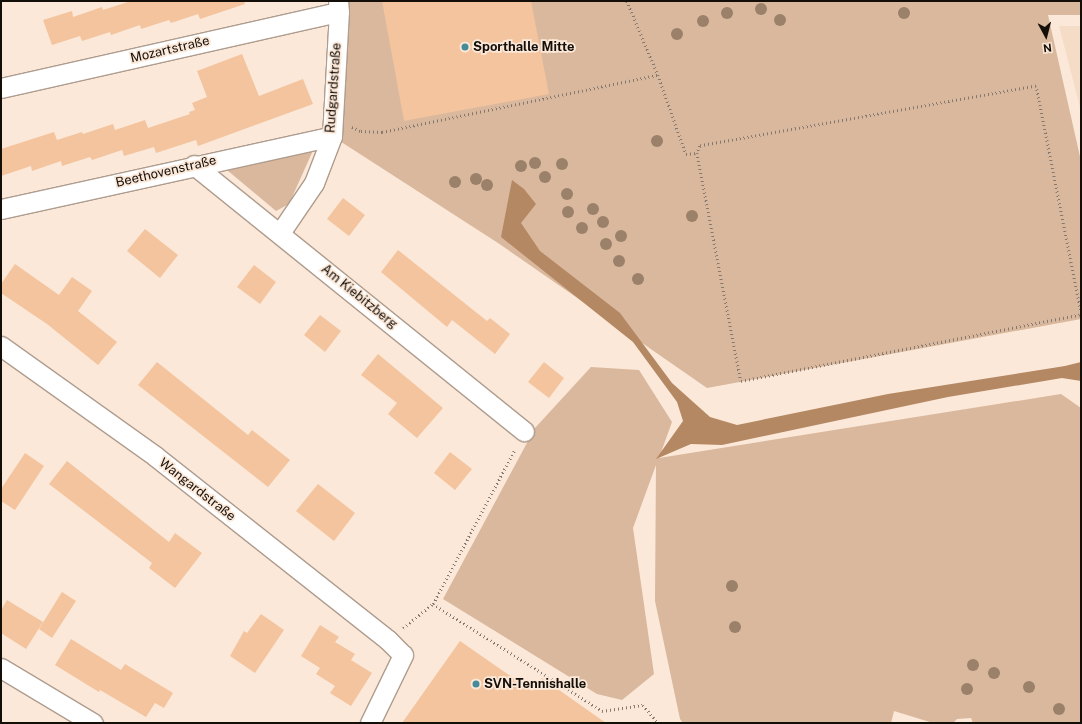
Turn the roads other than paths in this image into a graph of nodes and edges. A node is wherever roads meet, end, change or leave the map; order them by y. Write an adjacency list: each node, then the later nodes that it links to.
1 (338, 7): 2 (street, Mozartstraße); 3 (street, Rudgardstraße)
2 (1, 88)
3 (332, 128): 4 (street, Beethovenstraße); 6 (street, Rudgardstraße)
4 (194, 165): 5 (street, Beethovenstraße); 6 (street, Am Kiebitzberg)
5 (1, 209)
6 (280, 233): 8 (street, Am Kiebitzberg)
7 (1, 346): 11 (street, Wangardstraße)
8 (524, 431)
9 (1, 668): 10 (street)
10 (93, 723)
11 (370, 723)

